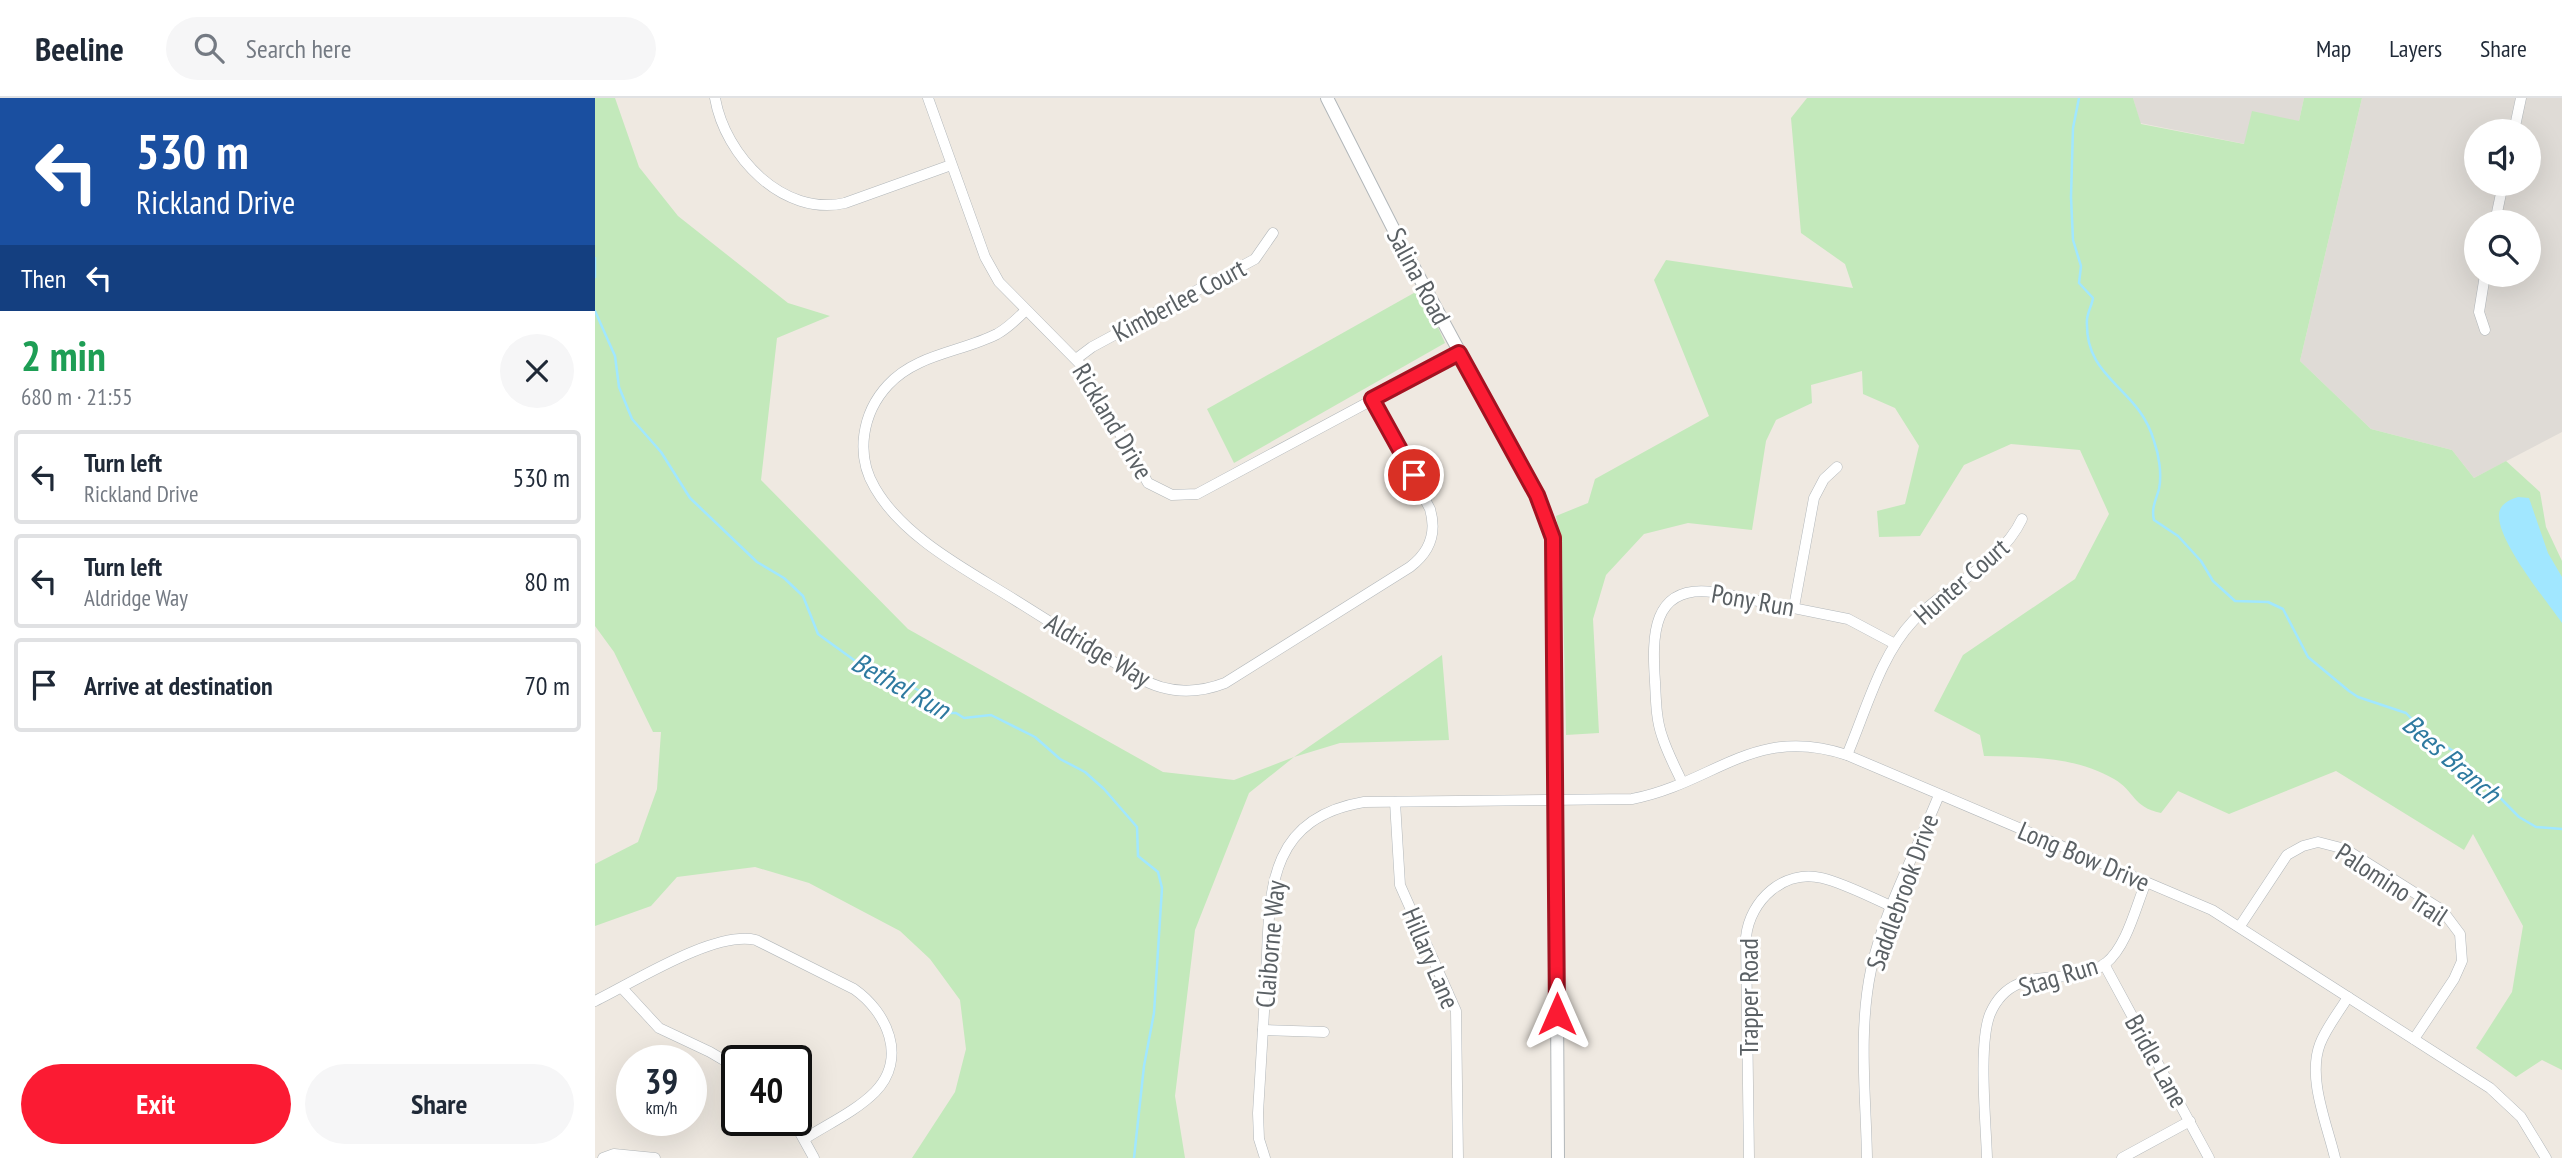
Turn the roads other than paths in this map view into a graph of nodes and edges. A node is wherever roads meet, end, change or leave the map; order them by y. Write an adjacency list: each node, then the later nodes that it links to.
1 (715, 98): 6 (street)
2 (928, 98): 6 (street, Rickland Drive)
3 (1327, 98): 11 (street, Salina Road)
4 (2521, 98): 5 (street)
5 (2517, 119)
6 (951, 164): 9 (street, Rickland Drive)
7 (1273, 233): 12 (street, Kimberlee Court)
8 (2482, 287): 10 (street)
9 (1026, 310): 12 (street, Rickland Drive); 13 (street, Aldridge Way)
10 (2485, 330)
11 (1459, 353): 13 (street, Rickland Drive); 21 (street, Salina Road)
12 (1076, 359): 13 (street, Rickland Drive)
13 (1372, 399)
14 (1837, 467): 16 (street)
15 (2022, 519): 17 (street, Hunter Court)
16 (1794, 607): 17 (street, Pony Run); 19 (street, Pony Run)
17 (1895, 644): 18 (street, Hunter Court)
18 (1847, 755): 19 (street, Long Bow Drive); 20 (street, Long Bow Drive)
19 (1682, 782): 21 (street, Long Bow Drive)
20 (1939, 795): 23 (street, Long Bow Drive); 24 (street, Saddlebrook Drive)
21 (1555, 800): 22 (street, Claiborne Way); 42 (street, Salina Road)
22 (1395, 802): 30 (street, Claiborne Way); 41 (street, Hillary Lane)
23 (2146, 882): 25 (street, Long Bow Drive); 26 (street, Stag Run)
24 (1893, 907): 43 (street, Trapper Road); 44 (street, Saddlebrook Drive)
25 (2241, 926): 28 (street, Long Bow Drive); 32 (street, Palomino Trail)
26 (2104, 964): 34 (street, Bridle Lane); 45 (street, Stag Run)
27 (622, 988): 29 (street); 33 (street); 36 (street)
28 (2349, 997): 32 (street, Long Bow Drive); 48 (street)
29 (595, 1001)
30 (1263, 1030): 31 (street); 40 (street, Claiborne Way)
31 (1324, 1032)
32 (2414, 1039): 49 (street, Long Bow Drive)
33 (721, 1059)
34 (2190, 1121): 46 (street); 47 (street, Bridle Lane)
35 (804, 1136): 36 (street)
36 (806, 1139): 39 (street)
37 (603, 1158): 38 (street)
38 (655, 1158)
39 (814, 1158)
40 (1265, 1158)
41 (1458, 1158)
42 (1558, 1158)
43 (1749, 1158)
44 (1867, 1158)
45 (1987, 1158)
46 (2122, 1158)
47 (2209, 1158)
48 (2335, 1158)
49 (2546, 1158)

